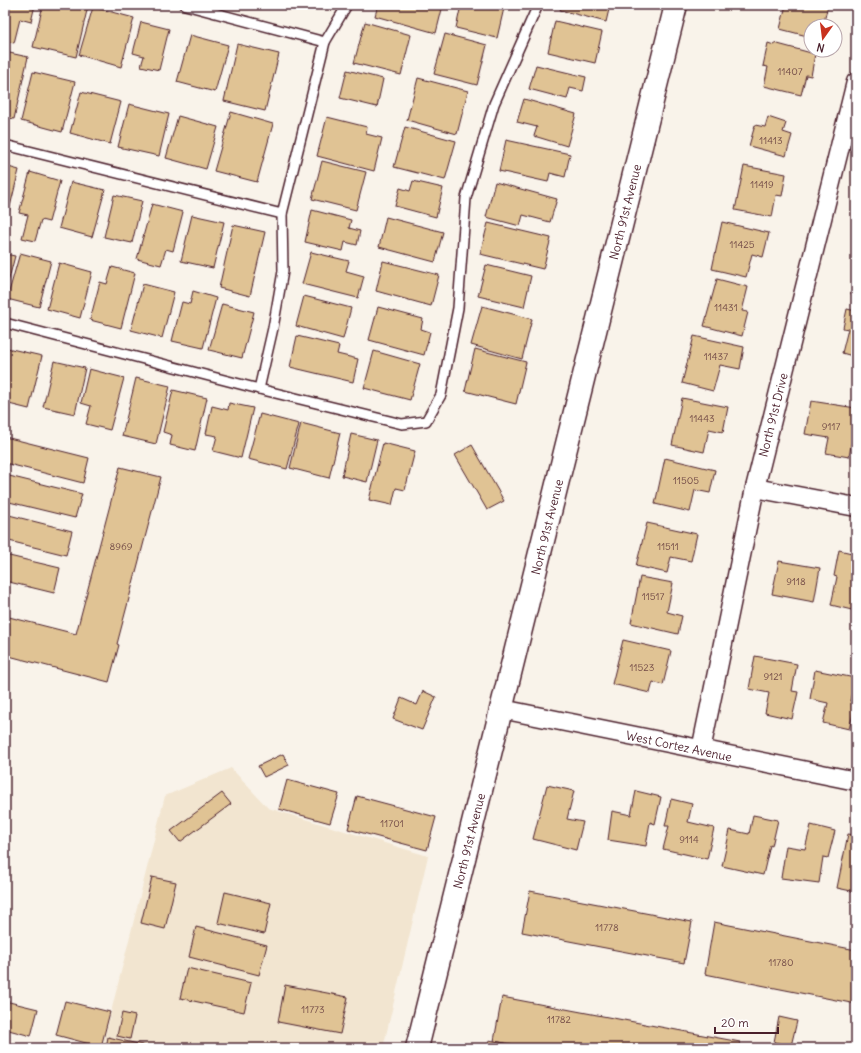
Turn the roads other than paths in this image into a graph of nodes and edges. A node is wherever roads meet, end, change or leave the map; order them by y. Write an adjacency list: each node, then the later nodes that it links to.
1 (185, 5): 5 (lane)
2 (347, 5): 5 (lane)
3 (538, 5): 10 (lane)
4 (676, 5): 13 (main road, North 91st Avenue)
5 (325, 42): 8 (lane)
6 (856, 82): 11 (street, North 91st Drive)
7 (5, 146): 8 (lane)
8 (282, 214): 10 (lane)
9 (5, 323): 10 (lane)
10 (259, 389)
11 (755, 488): 12 (street); 14 (street, North 91st Drive)
12 (856, 507)
13 (502, 709): 14 (street, West Cortez Avenue); 16 (main road, North 91st Avenue)
14 (701, 750): 15 (street, West Cortez Avenue)
15 (856, 781)
16 (417, 1048)

